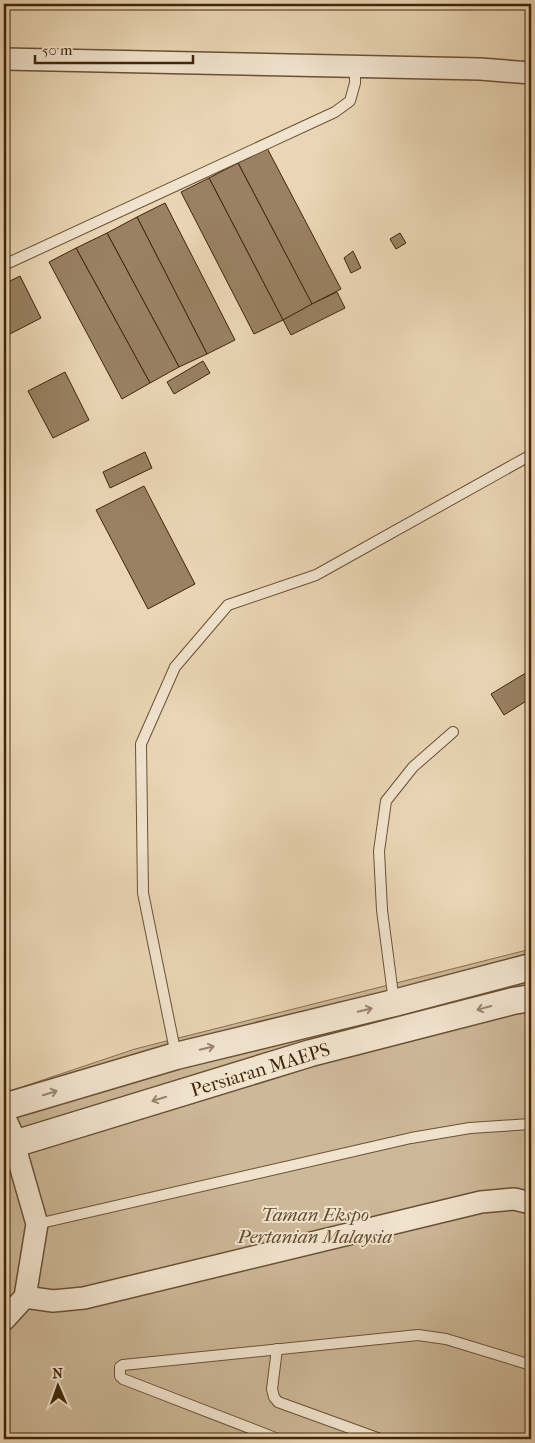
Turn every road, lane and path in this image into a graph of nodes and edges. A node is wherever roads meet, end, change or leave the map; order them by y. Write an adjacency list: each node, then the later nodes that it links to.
1 (4, 59): 2 (street)
2 (355, 67): 3 (street); 4 (lane)
3 (531, 73)
4 (4, 265)
5 (531, 455): 10 (lane)
6 (454, 732): 9 (lane)
7 (531, 967): 9 (street, Persiaran MAEPS)
8 (531, 998): 13 (street, Persiaran MAEPS, one-way to 13)
9 (394, 1003): 10 (street, Persiaran MAEPS, one-way to 9)
10 (176, 1056): 11 (street, Persiaran MAEPS, one-way to 10)
11 (4, 1107)
12 (531, 1124): 15 (lane)
13 (7, 1138): 15 (street)
14 (531, 1203): 16 (street)
15 (37, 1224): 16 (street)
16 (18, 1298): 17 (street)
17 (4, 1320)
18 (276, 1349): 19 (lane); 20 (lane); 21 (lane)
19 (531, 1365)
20 (278, 1439)
21 (380, 1439)

